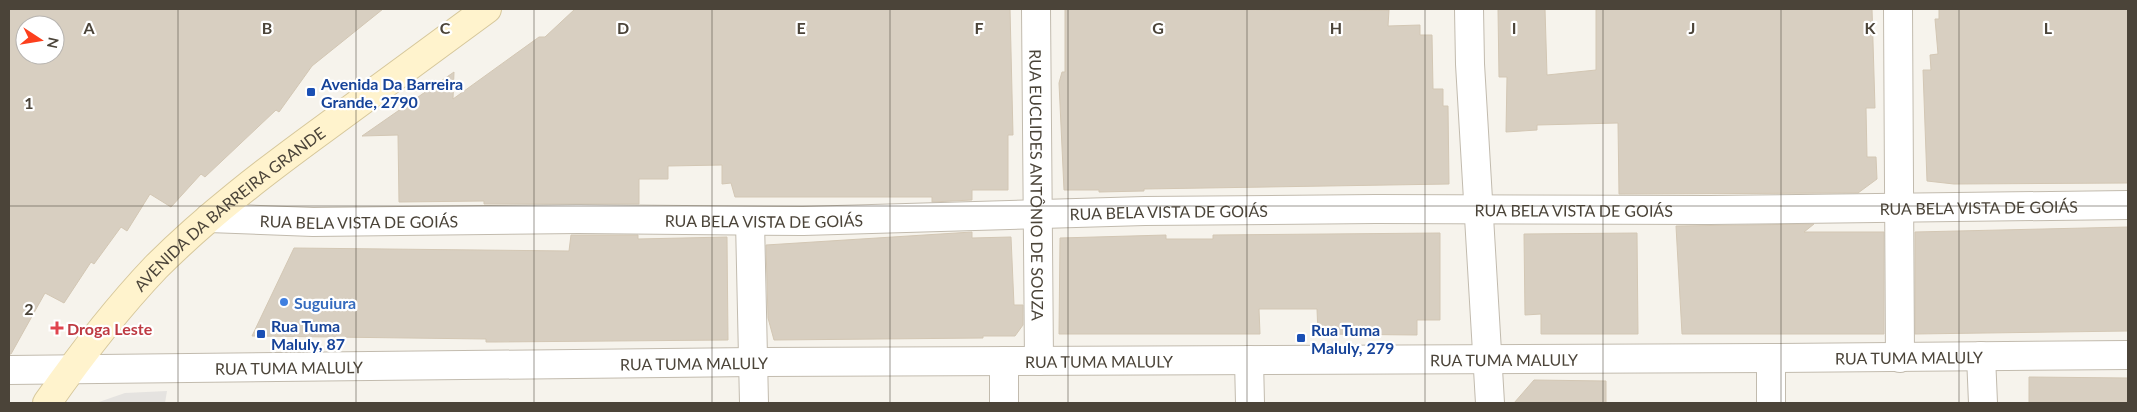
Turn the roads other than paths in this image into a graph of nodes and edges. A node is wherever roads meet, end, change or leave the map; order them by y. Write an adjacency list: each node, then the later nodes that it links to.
1 (1036, 9): 8 (street, RUA EUCLIDES ANTÔNIO DE SOUZA)
2 (1469, 9): 7 (street)
3 (1898, 9): 6 (street)
4 (480, 10): 9 (main road, AVENIDA DA BARREIRA GRANDE)
5 (2128, 205): 6 (street, RUA BELA VISTA DE GOIÁS)
6 (1899, 208): 7 (street, RUA BELA VISTA DE GOIÁS); 14 (street)
7 (1480, 211): 8 (street, RUA BELA VISTA DE GOIÁS); 15 (street)
8 (1038, 214): 10 (street, RUA BELA VISTA DE GOIÁS); 18 (street, RUA EUCLIDES ANTÔNIO DE SOUZA)
9 (209, 218): 10 (street, RUA BELA VISTA DE GOIÁS); 21 (main road, AVENIDA DA BARREIRA GRANDE)
10 (750, 221): 19 (street)
11 (2128, 355): 12 (street, RUA TUMA MALULY)
12 (1981, 356): 14 (street, RUA TUMA MALULY); 28 (street)
13 (1771, 358): 14 (street, RUA TUMA MALULY); 15 (street, RUA TUMA MALULY); 27 (street)
14 (1900, 358)
15 (1488, 359): 16 (street, RUA TUMA MALULY); 26 (street)
16 (1249, 360): 18 (street, RUA TUMA MALULY); 25 (street)
17 (1004, 361): 18 (street, RUA TUMA MALULY); 19 (street, RUA TUMA MALULY); 24 (street)
18 (1039, 361)
19 (754, 362): 21 (street, RUA TUMA MALULY); 23 (street)
20 (9, 370): 21 (street, RUA TUMA MALULY)
21 (70, 370): 22 (main road, AVENIDA DA BARREIRA GRANDE)
22 (47, 403)
23 (754, 403)
24 (1004, 403)
25 (1250, 403)
26 (1490, 403)
27 (1771, 403)
28 (1982, 403)

